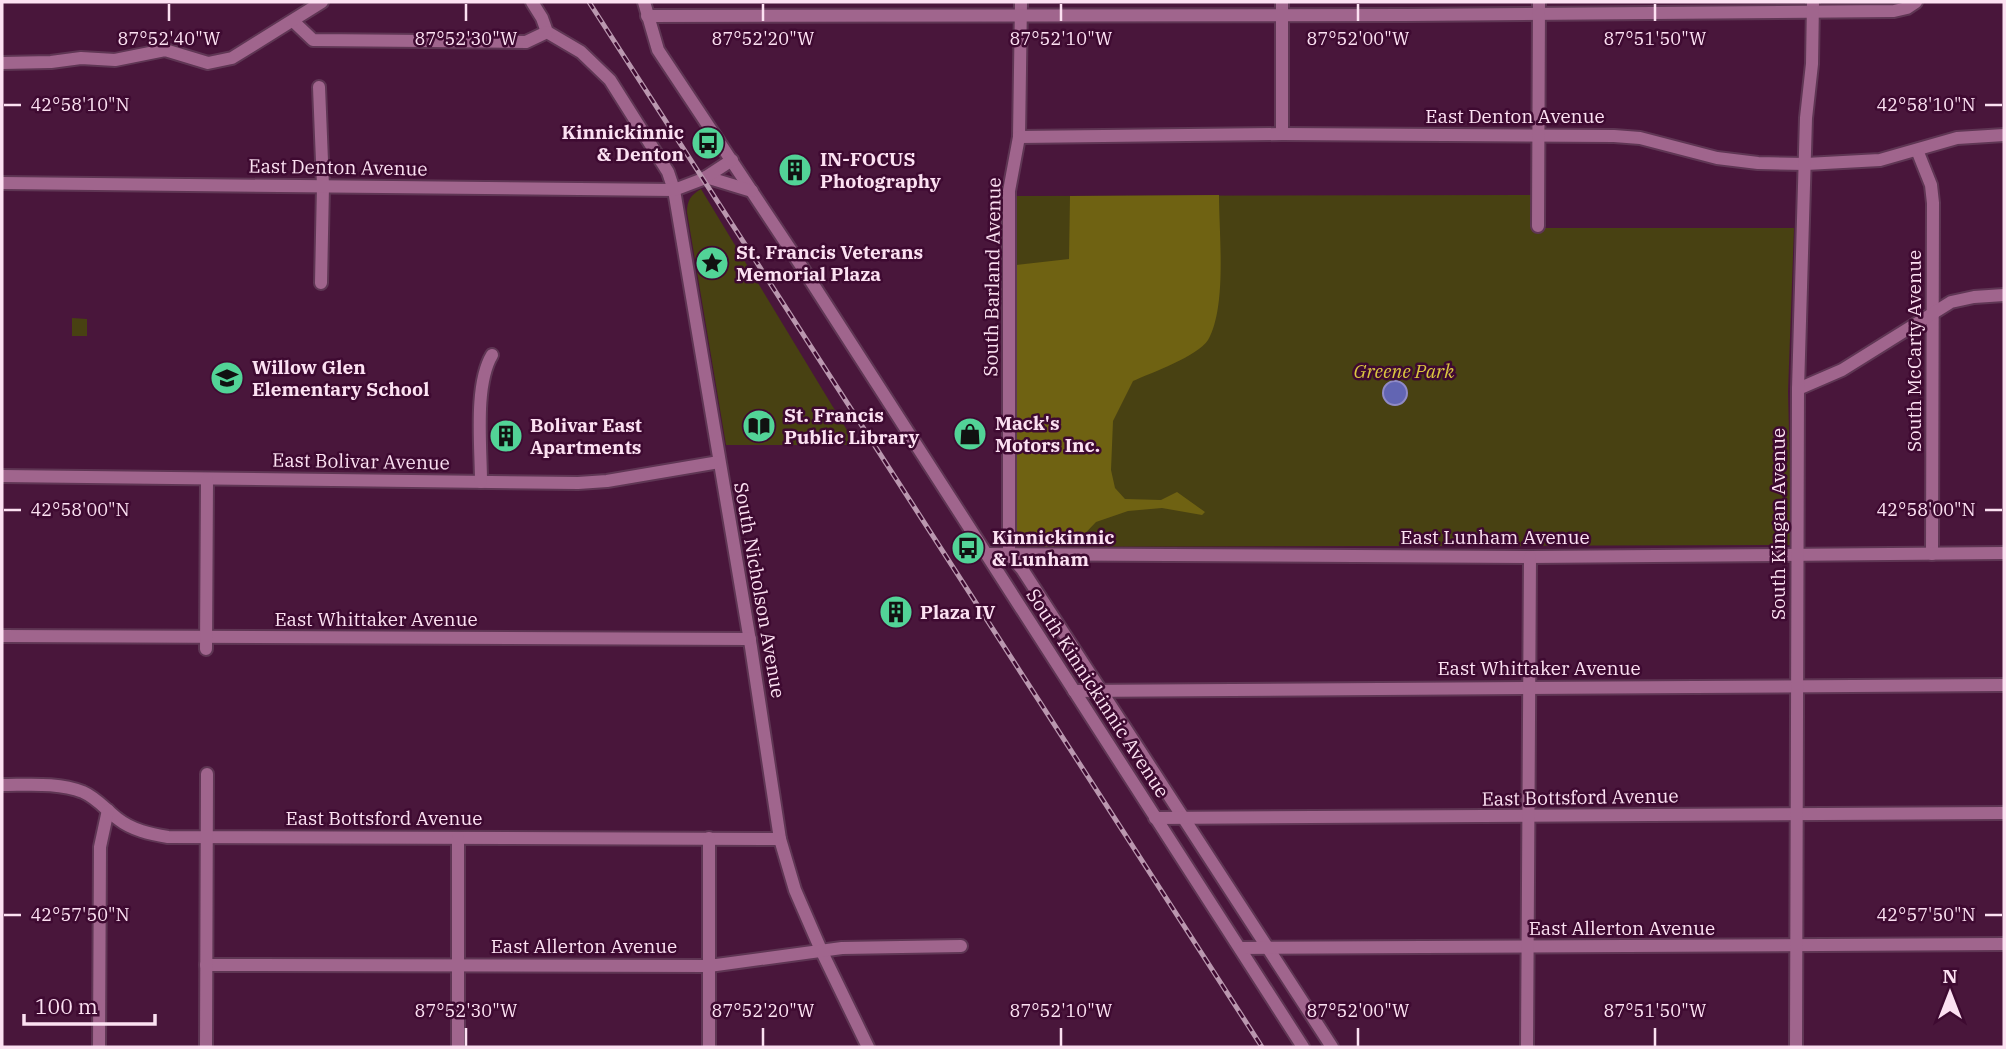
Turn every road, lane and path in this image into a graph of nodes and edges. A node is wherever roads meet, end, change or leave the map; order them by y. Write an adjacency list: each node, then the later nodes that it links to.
1 (322, 2): 13 (street)
2 (532, 2): 14 (street)
3 (644, 2): 12 (street, South Kinnickinnic Avenue)
4 (1021, 2): 11 (street, South Barland Avenue)
5 (1916, 2): 6 (street)
6 (1814, 7): 10 (street); 25 (street, South Kingan Avenue)
7 (1145, 8): 8 (street); 11 (street)
8 (1282, 8): 9 (street); 17 (street)
9 (1407, 8): 10 (street)
10 (1539, 8): 18 (street)
11 (1021, 15): 12 (street); 20 (street, South Barland Avenue)
12 (647, 16): 23 (street, South Kinnickinnic Avenue)
13 (293, 22): 14 (street); 15 (street)
14 (547, 32): 29 (street, South Nicholson Avenue)
15 (2, 62)
16 (319, 87): 28 (street)
17 (1282, 134): 18 (street, East Denton Avenue); 20 (street, East Denton Avenue)
18 (1538, 135): 25 (street, East Denton Avenue); 31 (street)
19 (2004, 135): 21 (street, East Denton Avenue)
20 (1019, 138): 24 (street, South Barland Avenue)
21 (1917, 150): 25 (street, East Denton Avenue); 34 (street, South McCarty Avenue)
22 (1002, 155): 24 (street)
23 (732, 160): 26 (street); 30 (street, South Kinnickinnic Avenue)
24 (1015, 160): 43 (street, South Barland Avenue)
25 (1806, 164): 36 (street, South Kingan Avenue)
26 (706, 177): 29 (street); 30 (street)
27 (2, 183): 28 (street, East Denton Avenue)
28 (323, 186): 29 (street, East Denton Avenue); 32 (street)
29 (674, 190): 37 (street, South Nicholson Avenue)
30 (752, 191): 42 (street, South Kinnickinnic Avenue)
31 (1538, 226)
32 (321, 283)
33 (2004, 295): 34 (street)
34 (1933, 314): 36 (street); 44 (street, South McCarty Avenue)
35 (492, 355): 40 (street)
36 (1798, 389): 45 (street, South Kingan Avenue)
37 (719, 462): 40 (street, East Bolivar Avenue); 48 (street, South Nicholson Avenue)
38 (2, 476): 39 (street, East Bolivar Avenue)
39 (207, 479): 40 (street, East Bolivar Avenue); 49 (street)
40 (481, 482)
41 (2004, 553): 44 (street, East Lunham Avenue)
42 (986, 554): 43 (street, East Lunham Avenue); 53 (street, South Kinnickinnic Avenue)
43 (1009, 554): 46 (street, East Lunham Avenue); 54 (street, South Kinnickinnic Avenue)
44 (1932, 554): 45 (street, East Lunham Avenue)
45 (1798, 555): 46 (street, East Lunham Avenue); 51 (street, South Kingan Avenue)
46 (1530, 557): 52 (street)
47 (2, 636): 49 (street, East Whittaker Avenue)
48 (750, 639): 49 (street, East Whittaker Avenue); 66 (street, South Nicholson Avenue)
49 (206, 643)
50 (2004, 685): 51 (street, East Whittaker Avenue)
51 (1796, 687): 52 (street, East Whittaker Avenue); 59 (street, South Kingan Avenue)
52 (1530, 688): 54 (street, East Whittaker Avenue); 60 (street)
53 (1074, 691): 54 (street, East Whittaker Avenue); 61 (street, South Kinnickinnic Avenue)
54 (1101, 691): 62 (street, South Kinnickinnic Avenue)
55 (207, 774): 63 (street)
56 (2, 785): 57 (street, East Bottsford Avenue)
57 (108, 810): 63 (street, East Bottsford Avenue); 77 (street)
58 (2004, 813): 59 (street, East Bottsford Avenue)
59 (1796, 814): 60 (street, East Bottsford Avenue); 69 (street, South Kingan Avenue)
60 (1528, 817): 62 (street, East Bottsford Avenue); 72 (street)
61 (1155, 818): 62 (street, East Bottsford Avenue); 70 (street, South Kinnickinnic Avenue)
62 (1183, 819): 71 (street, South Kinnickinnic Avenue)
63 (207, 837): 64 (street, East Bottsford Avenue); 74 (street)
64 (458, 838): 65 (street, East Bottsford Avenue); 75 (street)
65 (709, 838): 66 (street, East Bottsford Avenue); 76 (street)
66 (780, 839): 73 (street, South Nicholson Avenue)
67 (2004, 944): 69 (street, East Allerton Avenue)
68 (961, 946): 73 (street, East Allerton Avenue)
69 (1797, 946): 72 (street, East Allerton Avenue); 85 (street, South Kingan Avenue)
70 (1240, 948): 71 (street, East Allerton Avenue); 82 (street, South Kinnickinnic Avenue)
71 (1268, 948): 72 (street, East Allerton Avenue); 83 (street, South Kinnickinnic Avenue)
72 (1528, 948): 84 (street)
73 (821, 950): 76 (street, East Allerton Avenue); 81 (street, South Nicholson Avenue)
74 (206, 965): 75 (street, East Allerton Avenue); 78 (street)
75 (458, 965): 76 (street, East Allerton Avenue); 79 (street)
76 (709, 966): 80 (street)
77 (99, 1047)
78 (206, 1047)
79 (458, 1047)
80 (709, 1047)
81 (868, 1047)
82 (1303, 1047)
83 (1332, 1047)
84 (1527, 1047)
85 (1796, 1047)

